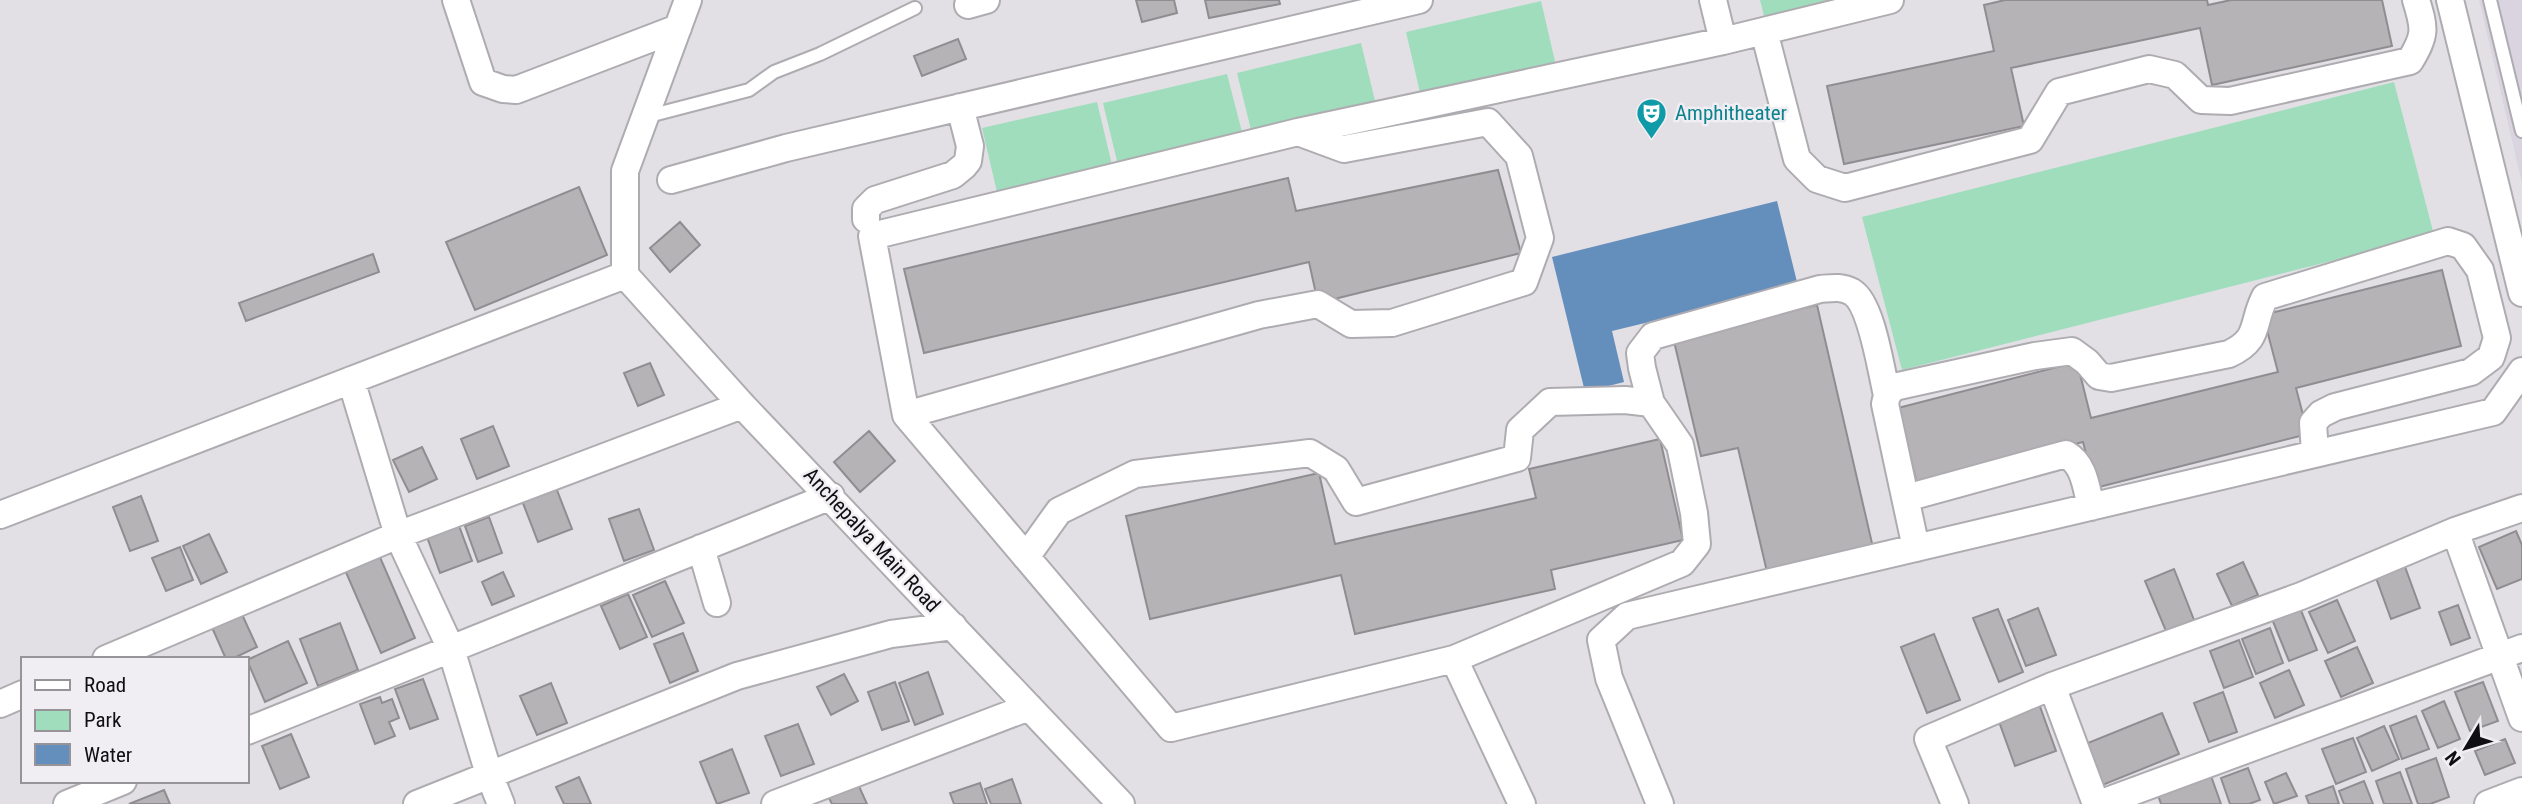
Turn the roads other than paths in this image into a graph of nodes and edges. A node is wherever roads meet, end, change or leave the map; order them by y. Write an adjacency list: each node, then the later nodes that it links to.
1 (456, 0): 10 (street)
2 (688, 0): 10 (street)
3 (1419, 0): 13 (street)
4 (1713, 0): 12 (street)
5 (1890, 0): 11 (street)
6 (2416, 0): 11 (street)
7 (2450, 0): 20 (street)
8 (2490, 0): 16 (lane)
9 (915, 8): 14 (lane)
10 (678, 28): 14 (street)
11 (1764, 31): 12 (street)
12 (1723, 41): 15 (street)
13 (960, 107): 17 (street); 18 (street)
14 (645, 117): 19 (street)
15 (1298, 131): 26 (street); 26 (street)
16 (2522, 131)
17 (671, 180)
18 (866, 219)
19 (625, 275): 22 (street); 25 (street, Anchepalya Main Road)
20 (2522, 293)
21 (2522, 371): 27 (street)
22 (351, 380): 32 (street); 34 (street)
23 (1887, 395): 24 (street); 27 (street); 29 (street)
24 (1651, 403): 37 (street); 43 (street)
25 (742, 405): 28 (street, Anchepalya Main Road); 34 (street)
26 (906, 415): 37 (street)
27 (2315, 453): 30 (street)
28 (831, 496): 35 (street); 39 (street, Anchepalya Main Road)
29 (1906, 498): 30 (street); 36 (street)
30 (2091, 507): 36 (street)
31 (2522, 508): 33 (street)
32 (0, 515)
33 (2455, 531): 41 (street); 44 (street)
34 (398, 535): 40 (street); 42 (street)
35 (701, 548): 38 (street); 40 (street)
36 (1916, 548): 59 (street)
37 (1026, 557): 43 (street)
38 (718, 603)
39 (953, 626): 47 (street, Anchepalya Main Road); 50 (street)
40 (452, 649): 49 (street); 50 (street)
41 (2511, 651): 48 (street); 61 (street)
42 (111, 657)
43 (1454, 659): 58 (street)
44 (2052, 686): 60 (street); 61 (street)
45 (21, 695): 46 (street)
46 (0, 704)
47 (1029, 707): 56 (street); 57 (street, Anchepalya Main Road)
48 (2522, 718)
49 (248, 731)
50 (489, 774): 54 (street); 55 (street)
51 (118, 783): 53 (street)
52 (2522, 791): 62 (street)
53 (67, 804)
54 (417, 804)
55 (501, 804)
56 (775, 804)
57 (1121, 804)
58 (1522, 804)
59 (1660, 804)
60 (1955, 804)
61 (2097, 804)
62 (2488, 804)

